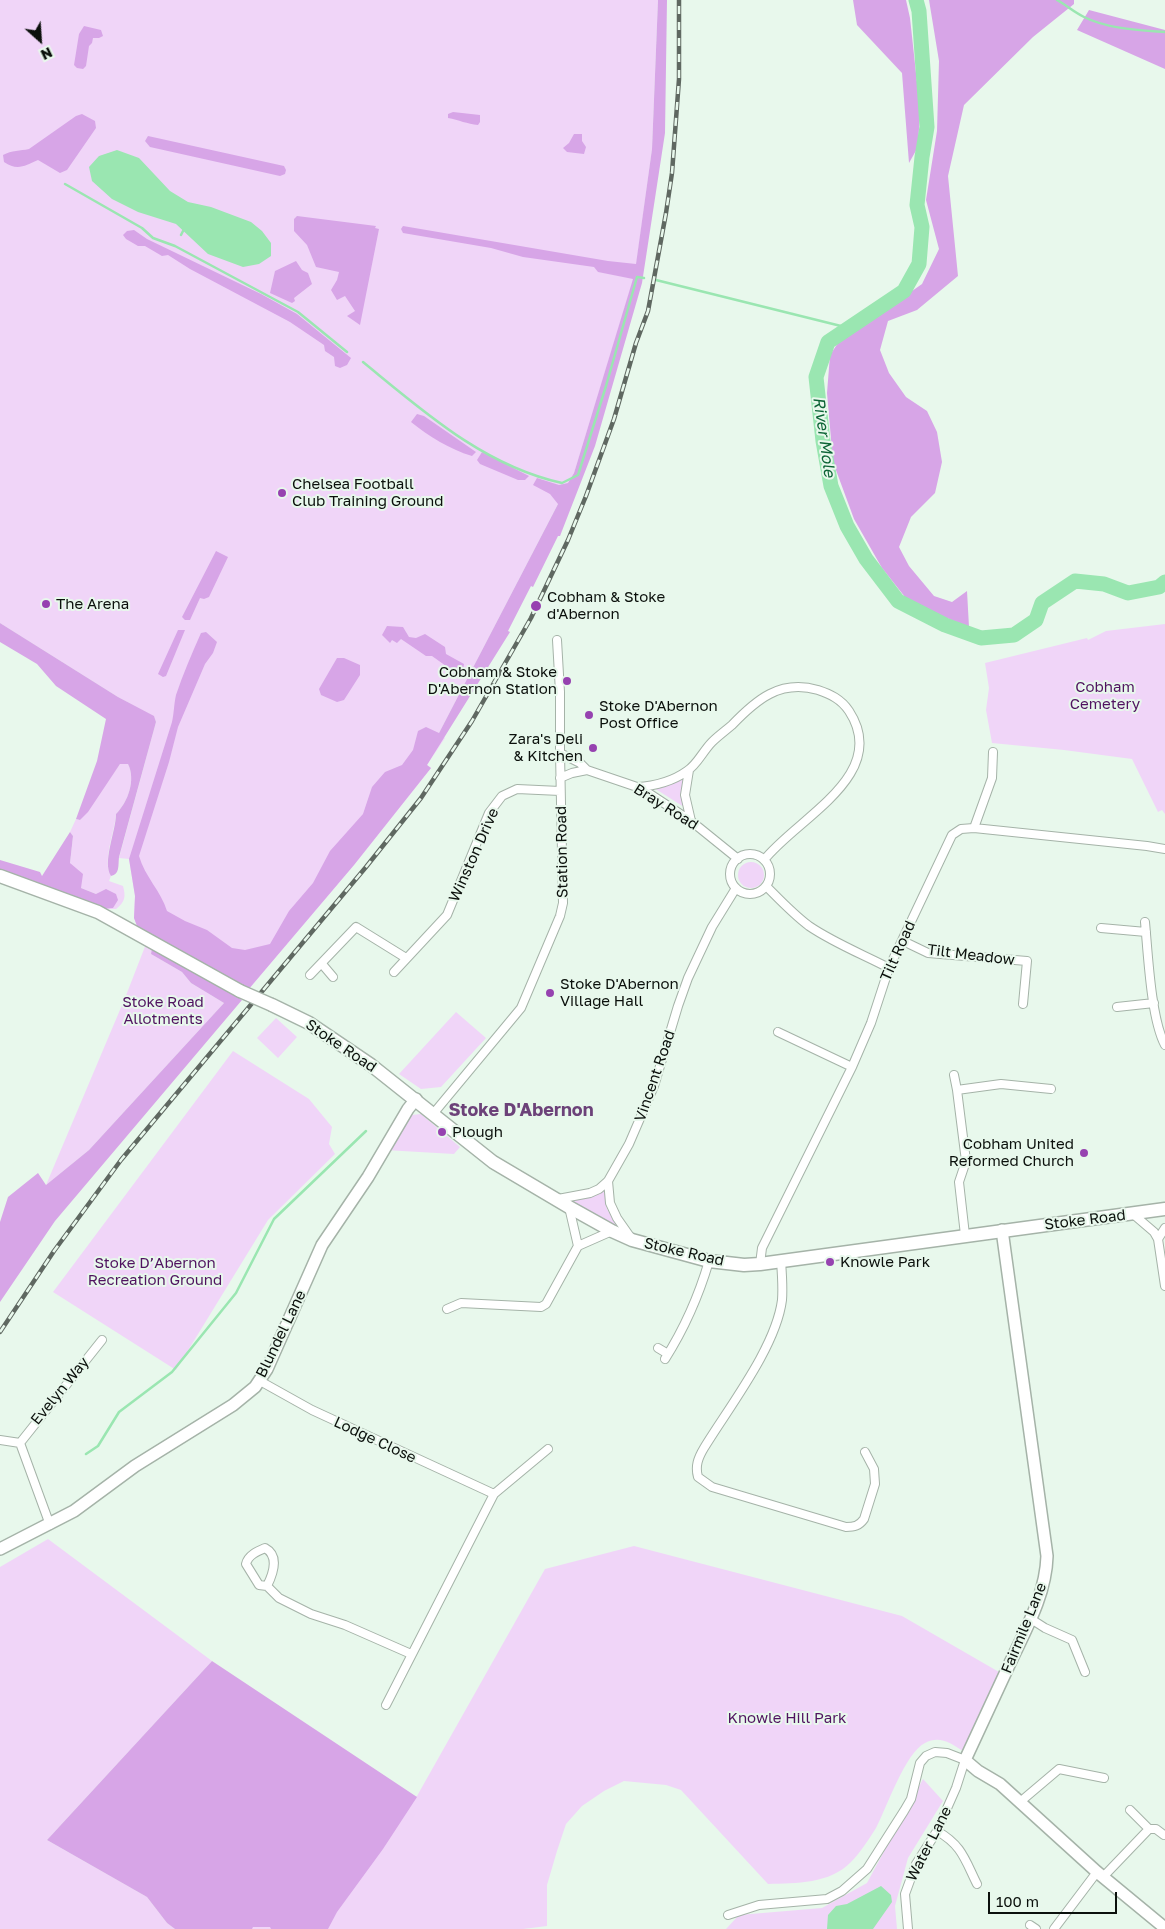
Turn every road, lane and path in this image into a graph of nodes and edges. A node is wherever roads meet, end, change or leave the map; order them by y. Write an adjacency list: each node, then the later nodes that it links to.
1 (557, 640): 3 (street, Station Road)
2 (993, 752): 10 (street)
3 (560, 753): 4 (street, Bray Road); 6 (street, Station Road)
4 (587, 770): 6 (street); 7 (street, Bray Road)
5 (689, 770): 7 (street); 9 (street); 13 (street)
6 (560, 778): 8 (street, Station Road)
7 (637, 787): 9 (street, Bray Road)
8 (560, 790): 21 (street, Winston Drive); 37 (street, Station Road)
9 (691, 821): 12 (street, Bray Road)
10 (974, 828): 11 (street, Tilt Road); 20 (street, Tilt Road)
11 (1165, 850)
12 (738, 859): 13 (street); 16 (street)
13 (764, 860): 15 (street)
14 (0, 876): 36 (main road, Stoke Road, bridge)
15 (766, 886): 16 (street); 23 (street)
16 (736, 888): 38 (street, Vincent Road)
17 (1145, 922): 19 (street)
18 (1101, 928): 19 (street)
19 (1146, 932): 27 (street)
20 (903, 941): 23 (street, Tilt Road); 28 (street, Tilt Meadow)
21 (406, 958): 22 (street); 24 (street, Winston Drive)
22 (322, 964): 25 (street); 26 (street)
23 (890, 968): 32 (street, Tilt Road)
24 (394, 972)
25 (310, 976)
26 (334, 977)
27 (1154, 1003): 29 (street); 31 (street)
28 (1023, 1004)
29 (1117, 1007)
30 (778, 1032): 32 (street)
31 (1165, 1045)
32 (852, 1067): 52 (street, Tilt Road)
33 (954, 1075): 35 (street)
34 (1051, 1089): 35 (street)
35 (957, 1090): 46 (street)
36 (416, 1099): 37 (main road, Stoke Road); 57 (street, Blundel Lane)
37 (433, 1114): 39 (main road, Stoke Road)
38 (608, 1181): 39 (street, Vincent Road); 48 (street)
39 (556, 1200): 40 (main road, Stoke Road)
40 (569, 1208): 45 (main road, Stoke Road); 49 (street)
41 (1165, 1209): 42 (main road, Stoke Road)
42 (1134, 1214): 44 (main road, Stoke Road); 47 (street)
43 (1165, 1228): 47 (street)
44 (1002, 1230): 46 (main road, Stoke Road); 66 (street, Fairmile Lane)
45 (612, 1231): 48 (main road, Stoke Road); 49 (street)
46 (965, 1235): 51 (main road, Stoke Road)
47 (1158, 1239): 53 (street)
48 (632, 1240): 50 (main road, Stoke Road)
49 (578, 1246): 54 (street)
50 (709, 1261): 52 (main road, Stoke Road); 56 (street)
51 (780, 1261): 52 (main road, Stoke Road); 61 (street)
52 (760, 1264)
53 (1165, 1286)
54 (446, 1309)
55 (102, 1340): 59 (street, Evelyn Way)
56 (658, 1348)
57 (260, 1381): 62 (street, Lodge Close); 63 (street, Blundel Lane)
58 (0, 1440): 59 (street)
59 (20, 1444): 63 (street)
60 (548, 1449): 62 (street)
61 (865, 1452)
62 (494, 1494): 67 (street)
63 (50, 1525): 64 (street, Blundel Lane)
64 (0, 1549)
65 (267, 1586): 65 (street); 67 (street)
66 (1031, 1619): 68 (street); 70 (street, Fairmile Lane)
67 (411, 1654): 69 (street)
68 (1085, 1672)
69 (386, 1706)
70 (966, 1760): 72 (street); 75 (street, Water Lane); 79 (street)
71 (1104, 1778): 72 (street)
72 (1020, 1802): 77 (street)
73 (1130, 1810): 74 (street)
74 (1149, 1829): 76 (street); 77 (street)
75 (937, 1832): 78 (street); 81 (street, Water Lane)
76 (1164, 1835)
77 (1100, 1875): 80 (street); 82 (street)
78 (977, 1884)
79 (728, 1916)
80 (1165, 1928)
81 (908, 1929)
82 (1054, 1929)

